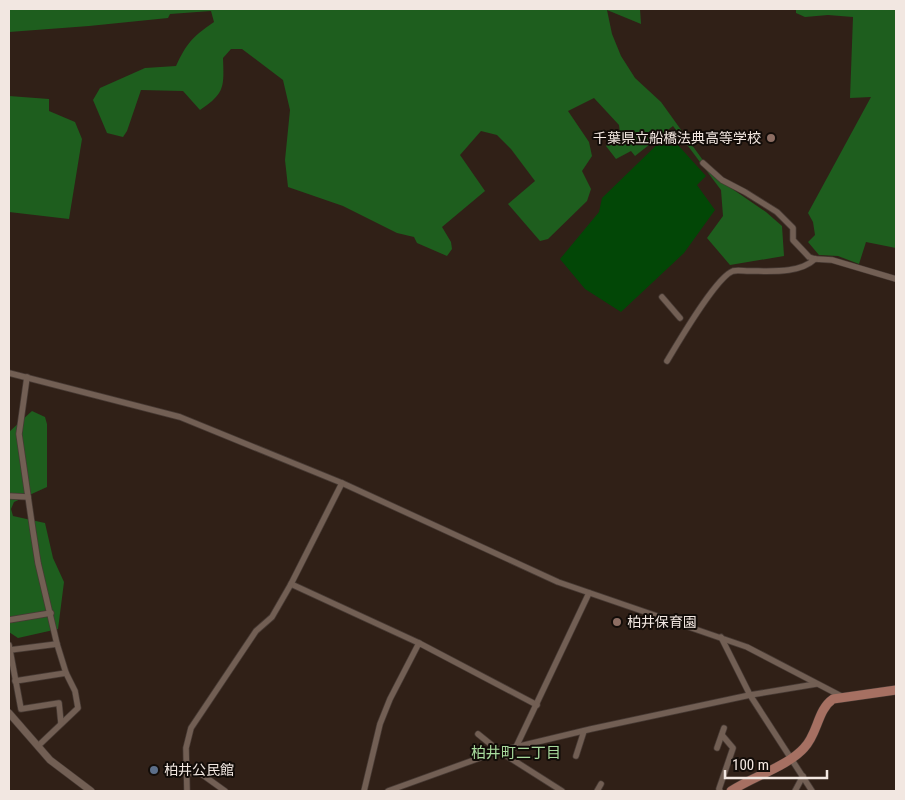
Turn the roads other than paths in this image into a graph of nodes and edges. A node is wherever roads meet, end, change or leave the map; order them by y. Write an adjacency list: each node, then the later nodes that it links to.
1 (703, 163): 2 (street)
2 (815, 259): 3 (street); 6 (street)
3 (896, 279)
4 (662, 297): 5 (street)
5 (680, 318)
6 (667, 361)
7 (9, 373): 8 (street)
8 (27, 377): 9 (street); 11 (street)
9 (342, 483): 12 (street); 13 (street)
10 (9, 496): 11 (street)
11 (28, 497): 14 (street)
12 (291, 584): 17 (street); 37 (street)
13 (589, 593): 16 (street); 26 (street)
14 (51, 613): 15 (street); 18 (street)
15 (9, 620)
16 (721, 637): 22 (street); 24 (street)
17 (419, 643): 26 (street); 43 (street)
18 (57, 644): 19 (street); 20 (street)
19 (9, 648): 21 (street)
20 (66, 673): 21 (street); 28 (street)
21 (15, 681): 28 (street)
22 (816, 684): 24 (street); 25 (street)
23 (896, 690): 25 (main road)
24 (750, 695): 29 (street); 36 (street)
25 (843, 696): 36 (main road)
26 (537, 705): 32 (street)
27 (9, 713): 31 (street)
28 (61, 722): 31 (street)
29 (584, 731): 32 (street); 35 (street)
30 (478, 734): 34 (street)
31 (38, 746): 40 (street)
32 (516, 747): 34 (street)
33 (717, 748): 47 (street)
34 (499, 751): 44 (street); 45 (street)
35 (576, 756)
36 (792, 758): 38 (street); 48 (main road)
37 (186, 773): 41 (street); 42 (street)
38 (803, 776): 49 (street); 50 (street)
39 (602, 784): 46 (street)
40 (91, 791)
41 (187, 791)
42 (225, 791)
43 (364, 791)
44 (388, 791)
45 (562, 791)
46 (597, 791)
47 (720, 791)
48 (731, 791)
49 (795, 791)
50 (812, 791)

